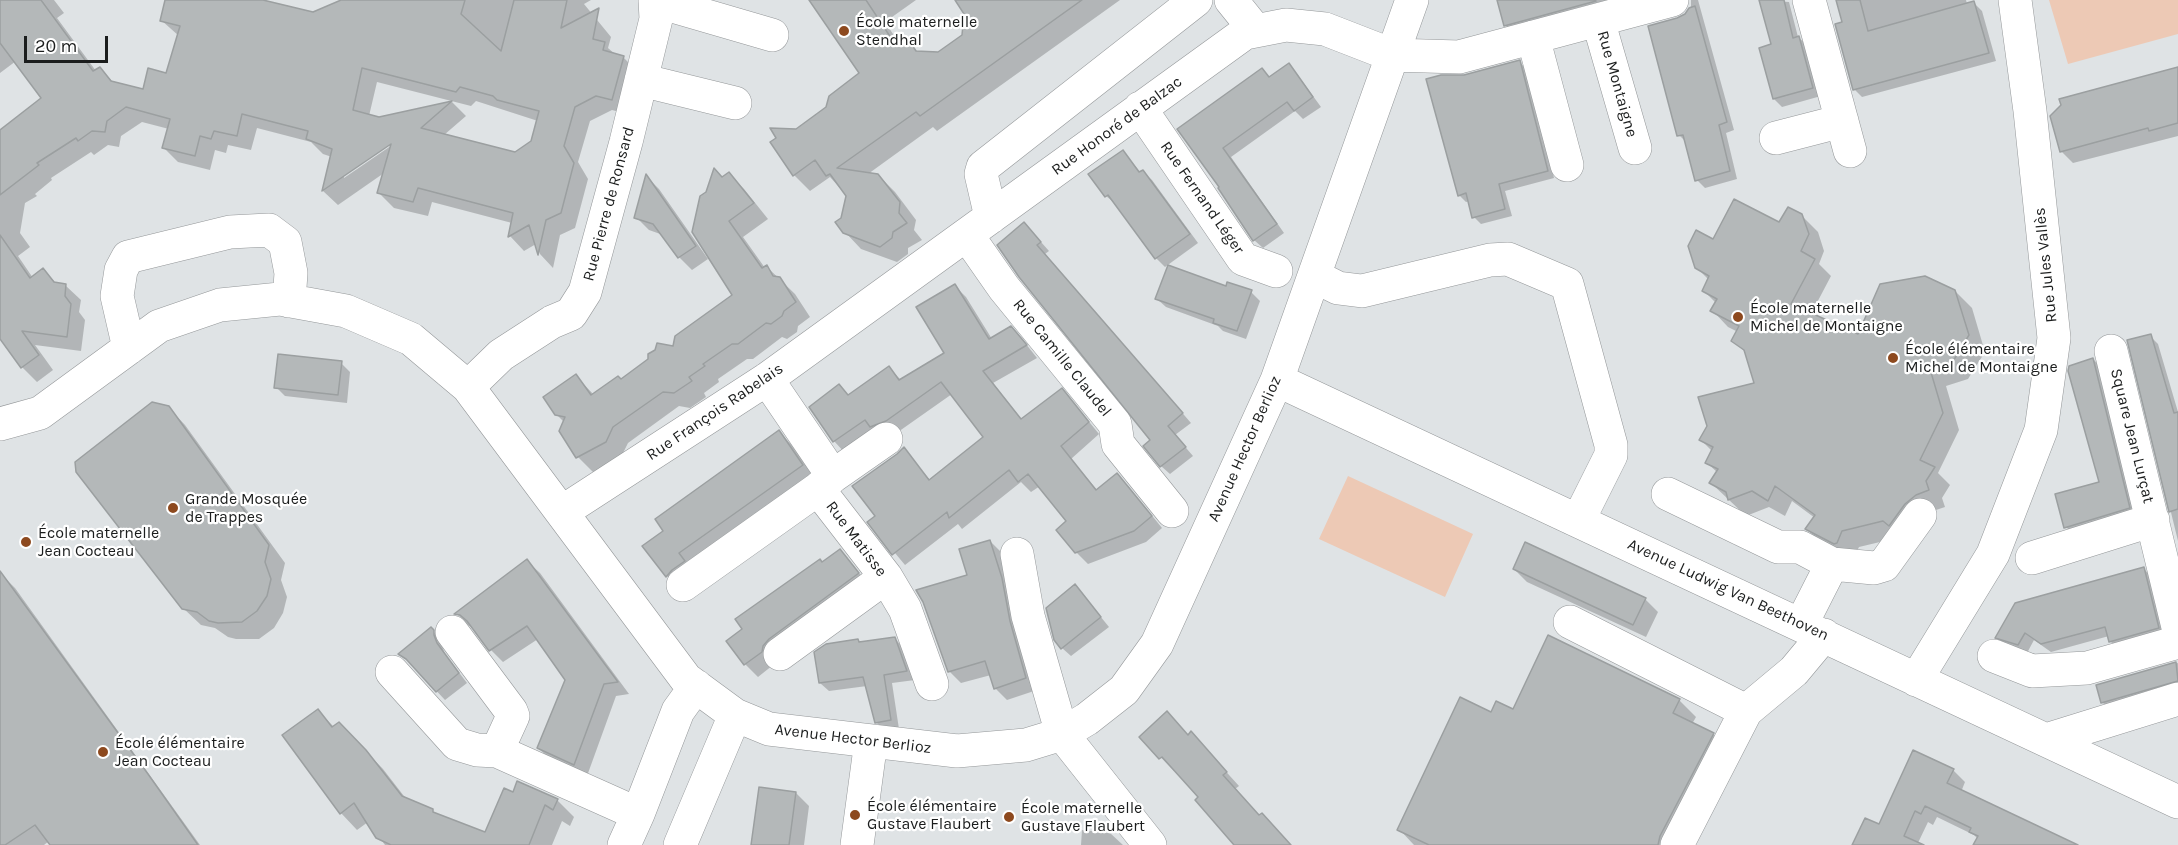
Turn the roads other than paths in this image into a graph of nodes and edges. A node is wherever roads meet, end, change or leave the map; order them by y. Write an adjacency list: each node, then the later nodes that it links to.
1 (1196, 0): 19 (street)
2 (1232, 0): 9 (street)
3 (1412, 0): 12 (street, Avenue Hector Berlioz)
4 (1672, 0): 8 (street, Rue Montaigne)
5 (1809, 0): 16 (street)
6 (2015, 0): 51 (street, Rue Jules Vallès)
7 (655, 1): 10 (street); 13 (street, Rue Pierre de Ronsard)
8 (1612, 11): 11 (street, Rue Montaigne); 17 (street, Rue Montaigne)
9 (1256, 31): 12 (street, Rue Honoré de Balzac); 15 (street, Rue Honoré de Balzac)
10 (772, 35)
11 (1533, 37): 12 (street, Rue Montaigne); 18 (street)
12 (1392, 54): 21 (street, Avenue Hector Berlioz)
13 (641, 80): 14 (street); 28 (street, Rue Pierre de Ronsard)
14 (735, 103)
15 (1140, 108): 19 (street, Rue Honoré de Balzac); 20 (street, Rue Fernand Léger)
16 (1776, 138)
17 (1635, 148)
18 (1567, 165)
19 (979, 226): 23 (street, Rue Honoré de Balzac); 33 (street, Rue Camille Claudel)
20 (1276, 272)
21 (1314, 276): 27 (street, Avenue Hector Berlioz); 36 (street)
22 (289, 301): 24 (street, Avenue Hector Berlioz); 24 (street); 28 (street, Avenue Hector Berlioz)
23 (866, 308): 26 (street, Rue François Rabelais)
24 (129, 348): 29 (street, Avenue Hector Berlioz)
25 (2111, 351): 37 (street, Square Jean Lurçat)
26 (767, 379): 31 (street, Rue Matisse); 34 (street, Rue François Rabelais)
27 (1277, 380): 36 (street, Avenue Ludwig Van Beethoven); 57 (street, Avenue Hector Berlioz)
28 (468, 387): 34 (street, Avenue Hector Berlioz)
29 (0, 424)
30 (886, 439): 31 (street)
31 (826, 482): 41 (street, Rue Matisse); 42 (street)
32 (1668, 494): 40 (street)
33 (1172, 511)
34 (562, 512): 53 (street, Avenue Hector Berlioz)
35 (1920, 515): 40 (street)
36 (1578, 520): 45 (street, Avenue Ludwig Van Beethoven)
37 (2162, 525): 39 (street, Square Jean Lurçat); 44 (street, Square Jean Lurçat)
38 (1017, 554): 57 (street)
39 (2032, 558)
40 (1832, 564): 45 (street)
41 (886, 577): 48 (street); 52 (street, Rue Matisse)
42 (683, 585)
43 (1570, 622): 55 (street)
44 (2178, 627)
45 (1813, 630): 51 (street, Avenue Ludwig Van Beethoven); 55 (street)
46 (452, 632): 60 (street)
47 (2178, 642): 49 (street)
48 (780, 654)
49 (1994, 656)
50 (392, 672): 60 (street)
51 (1916, 680): 58 (street, Avenue Ludwig Van Beethoven)
52 (932, 684)
53 (696, 686): 56 (street, Avenue Hector Berlioz); 62 (street)
54 (2178, 699): 58 (street)
55 (1746, 711): 67 (street)
56 (735, 715): 59 (street, Avenue Hector Berlioz); 64 (street)
57 (1062, 734): 59 (street, Avenue Hector Berlioz); 66 (street)
58 (2046, 740): 61 (street, Avenue Ludwig Van Beethoven)
59 (871, 741): 65 (street)
60 (497, 750): 62 (street)
61 (2176, 793)
62 (638, 814): 63 (street)
63 (624, 845)
64 (680, 845)
65 (857, 845)
66 (1150, 845)
67 (1677, 845)

